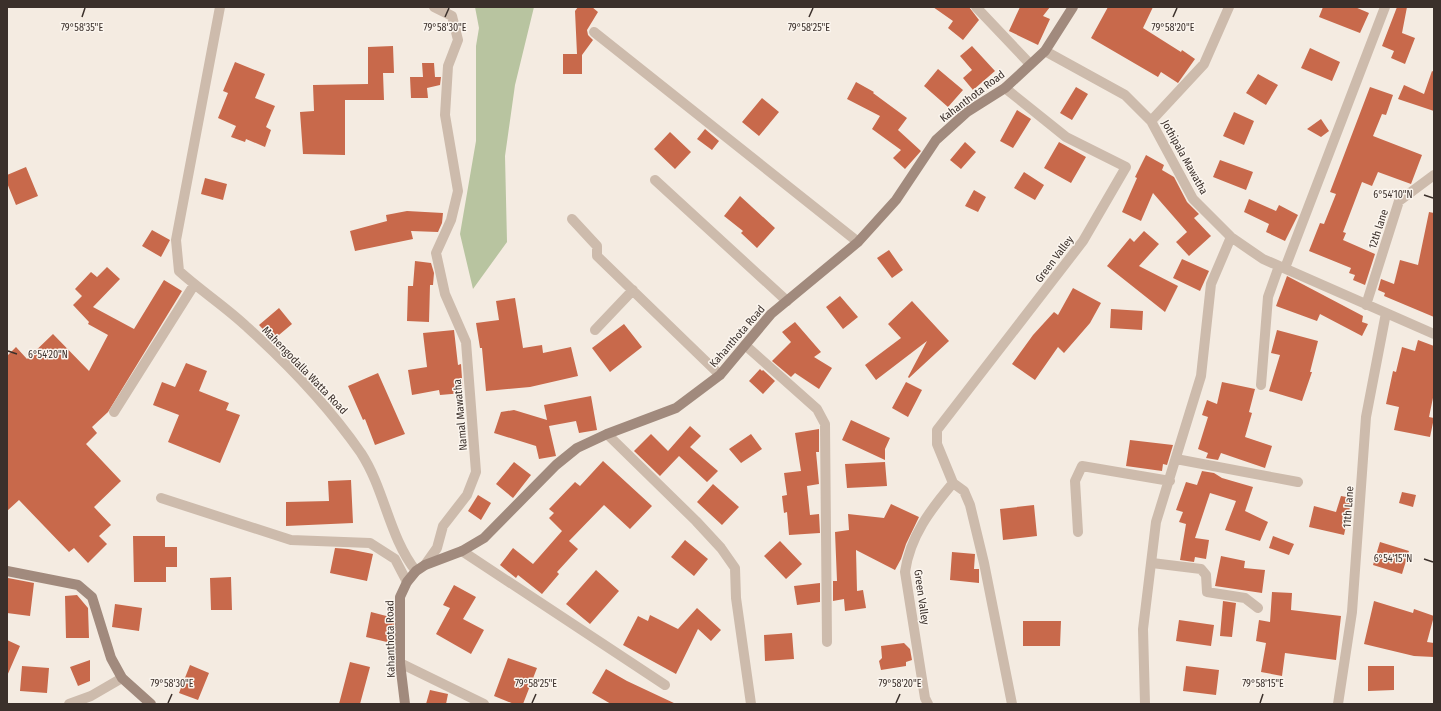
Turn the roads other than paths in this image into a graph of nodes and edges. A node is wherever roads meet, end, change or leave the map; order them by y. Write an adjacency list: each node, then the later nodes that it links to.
1 (220, 7): 18 (street, Mahengodalla Watta Road)
2 (434, 7): 38 (street, Namal Mawatha)
3 (976, 7): 9 (street)
4 (1073, 7): 8 (main road, Kahanthota Road)
5 (1229, 7): 11 (street)
6 (1385, 7): 17 (street)
7 (594, 32): 16 (street)
8 (1044, 51): 9 (main road, Kahanthota Road); 11 (street, Jothipala Mawatha)
9 (1030, 64): 10 (main road, Kahanthota Road)
10 (1005, 88): 16 (main road, Kahanthota Road); 33 (street, Green Valley)
11 (1151, 121): 15 (street, Jothipala Mawatha)
12 (1434, 175): 21 (street, 12th lane)
13 (655, 180): 20 (street)
14 (572, 219): 19 (street)
15 (1231, 237): 17 (street, Jothipala Mawatha); 30 (street)
16 (858, 242): 20 (main road, Kahanthota Road)
17 (1282, 267): 21 (street, Jothipala Mawatha); 27 (street)
18 (194, 285): 28 (street); 40 (street, Mahengodalla Watta Road)
19 (633, 290): 23 (street); 26 (street)
20 (787, 301): 25 (main road, Kahanthota Road)
21 (1366, 305): 22 (street, Jothipala Mawatha)
22 (1386, 313): 24 (street, Jothipala Mawatha); 55 (street, 11th Lane)
23 (595, 330)
24 (1434, 334)
25 (745, 345): 26 (main road, Kahanthota Road); 43 (street)
26 (720, 375): 29 (main road, Kahanthota Road)
27 (1261, 385)
28 (114, 412)
29 (608, 434): 36 (main road, Kahanthota Road); 51 (street)
30 (1176, 459): 31 (street); 32 (street)
31 (1170, 481): 35 (street); 37 (street)
32 (1298, 482)
33 (954, 483): 52 (street, Green Valley); 53 (street, Green Valley)
34 (162, 498): 41 (street)
35 (1078, 532)
36 (462, 551): 38 (main road, Kahanthota Road); 46 (street)
37 (1152, 563): 42 (street); 54 (street)
38 (425, 565): 40 (main road, Kahanthota Road)
39 (8, 569): 45 (main road)
40 (416, 571): 41 (main road, Kahanthota Road)
41 (407, 582): 44 (main road, Kahanthota Road)
42 (1258, 608)
43 (827, 642)
44 (400, 663): 49 (main road, Kahanthota Road); 50 (street)
45 (122, 678): 47 (street); 48 (main road)
46 (665, 685)
47 (69, 704)
48 (151, 704)
49 (405, 704)
50 (484, 704)
51 (751, 704)
52 (928, 704)
53 (1012, 704)
54 (1145, 704)
55 (1338, 704)

